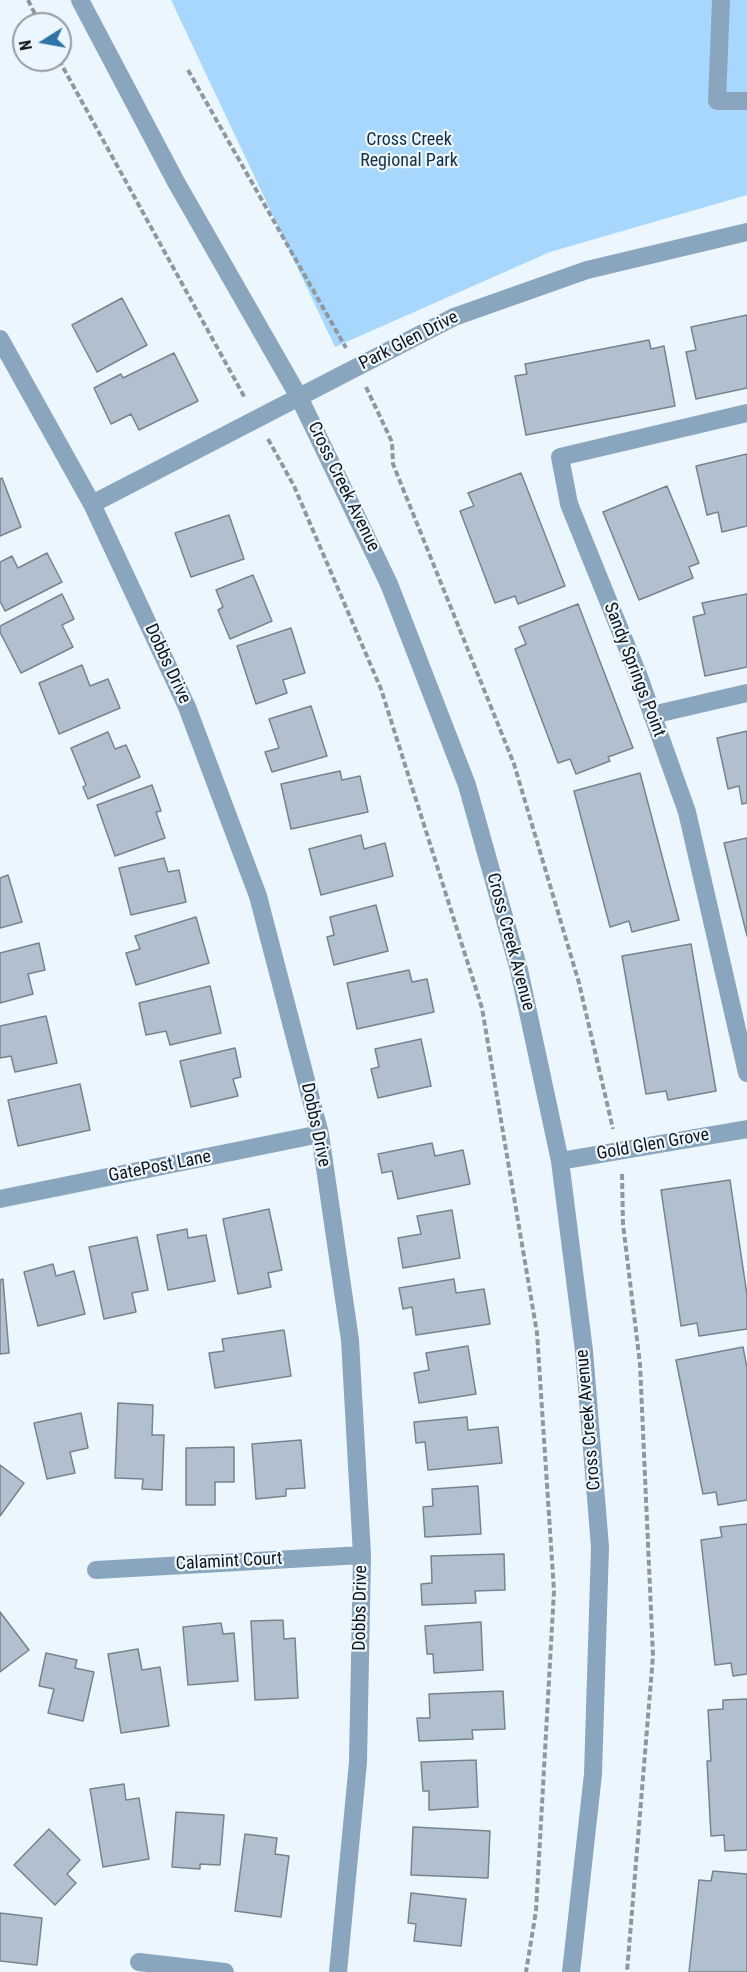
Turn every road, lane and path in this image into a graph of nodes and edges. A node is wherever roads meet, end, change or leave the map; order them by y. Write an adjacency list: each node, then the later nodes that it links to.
1 (80, 0): 7 (street, Cross Creek Avenue)
2 (721, 0): 4 (street)
3 (66, 72): 9 (path)
4 (747, 101)
5 (747, 232): 7 (street, Park Glen Drive)
6 (0, 339): 10 (street, Dobbs Drive)
7 (299, 397): 9 (street, Park Glen Drive); 16 (street, Cross Creek Avenue)
8 (747, 412): 12 (street, Sandy Springs Point)
9 (257, 419): 10 (street, Park Glen Drive); 23 (path)
10 (92, 504): 15 (street, Dobbs Drive)
11 (747, 693): 12 (street)
12 (652, 715): 13 (street, Sandy Springs Point)
13 (747, 1073)
14 (747, 1129): 16 (street, Gold Glen Grove)
15 (320, 1134): 17 (street, GatePost Lane); 18 (street, Dobbs Drive)
16 (560, 1161): 24 (street, Cross Creek Avenue)
17 (0, 1199)
18 (362, 1555): 19 (street, Calamint Court); 22 (street, Dobbs Drive)
19 (96, 1569)
20 (139, 1962): 21 (street)
21 (225, 1972)
22 (338, 1972)
23 (526, 1972)
24 (571, 1972)

